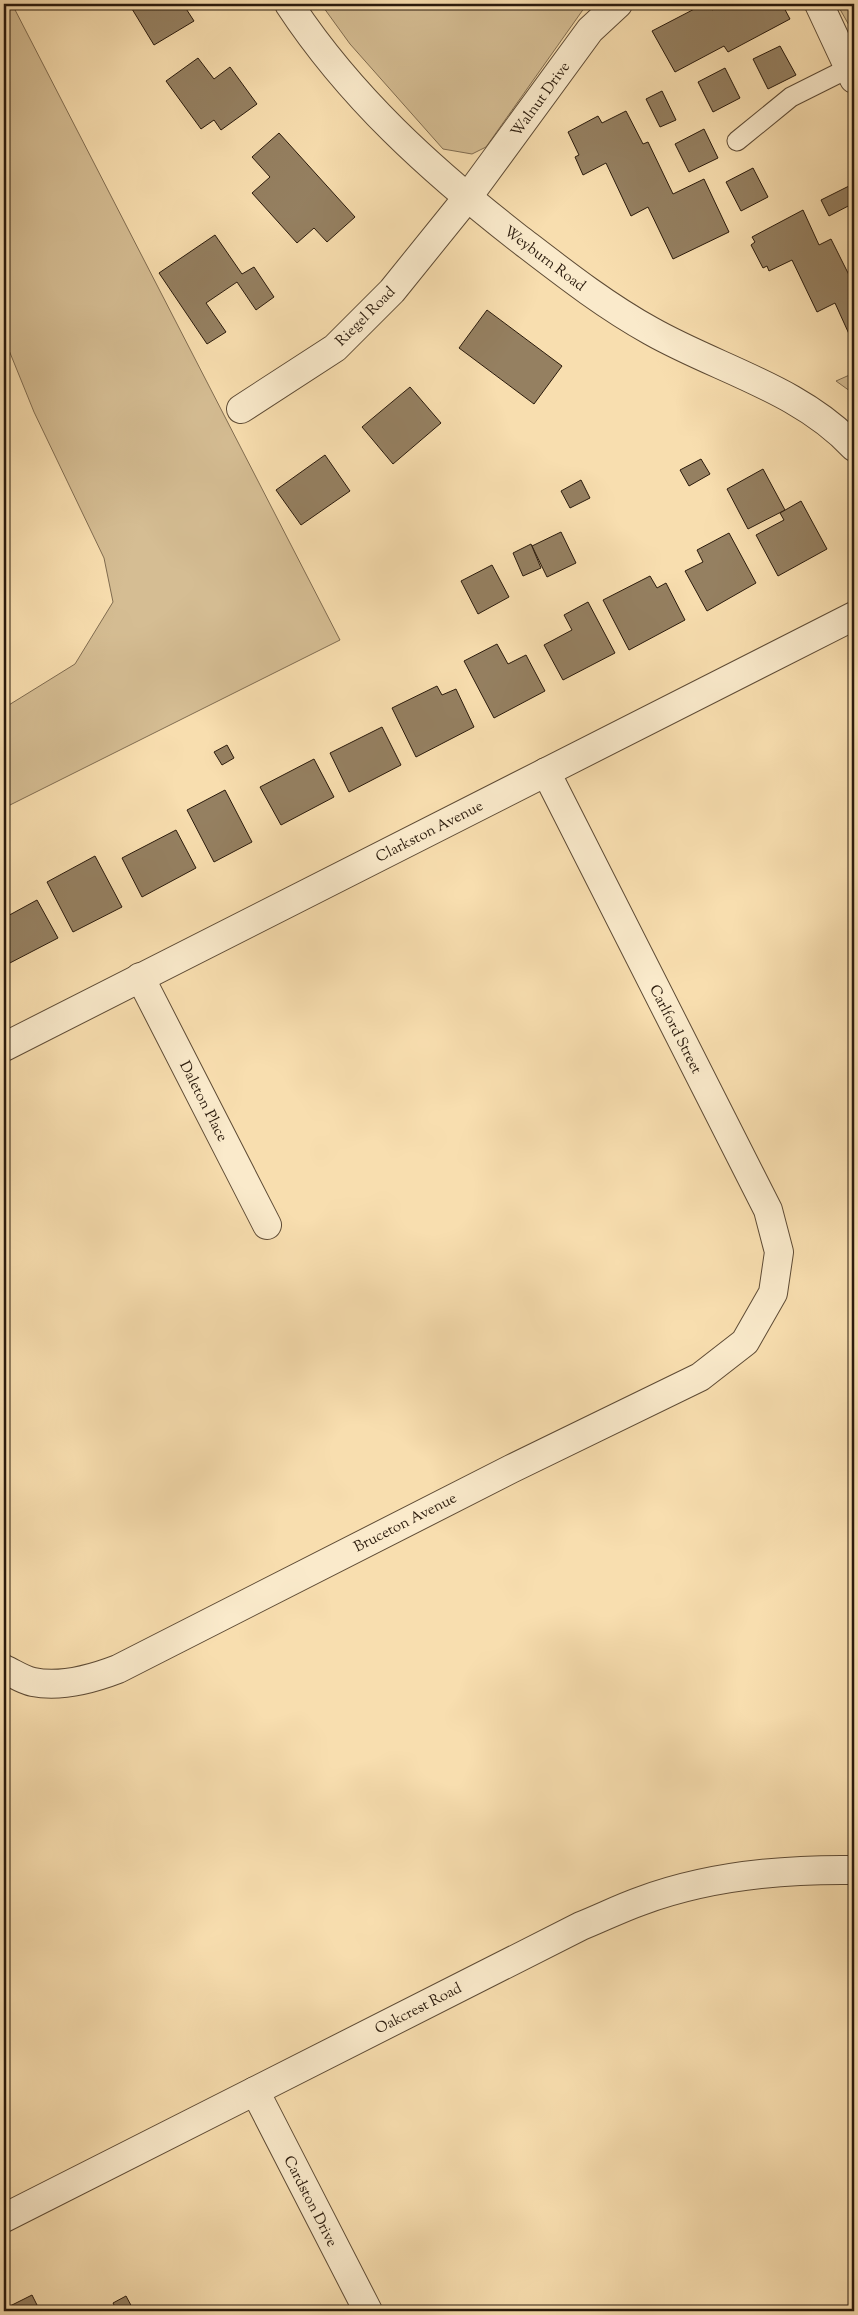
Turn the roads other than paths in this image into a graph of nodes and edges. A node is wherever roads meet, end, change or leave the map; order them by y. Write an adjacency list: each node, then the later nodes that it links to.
1 (289, 4): 6 (street, Weyburn Road)
2 (618, 4): 6 (street, Walnut Drive)
3 (818, 4): 4 (street)
4 (852, 74): 5 (lane)
5 (737, 140)
6 (467, 198): 7 (street, Riegel Road); 8 (street, Weyburn Road)
7 (241, 409)
8 (854, 447)
9 (854, 616): 10 (street, Clarkston Avenue)
10 (546, 772): 11 (street, Clarkston Avenue); 14 (street, Carlford Street)
11 (140, 977): 12 (street, Clarkston Avenue); 13 (street, Daleton Place)
12 (4, 1047)
13 (267, 1225)
14 (773, 1293): 15 (street, Bruceton Avenue)
15 (4, 1669)
16 (854, 1870): 17 (street, Oakcrest Road)
17 (255, 2091): 18 (street, Oakcrest Road); 19 (street, Cardston Drive)
18 (4, 2218)
19 (368, 2311)

